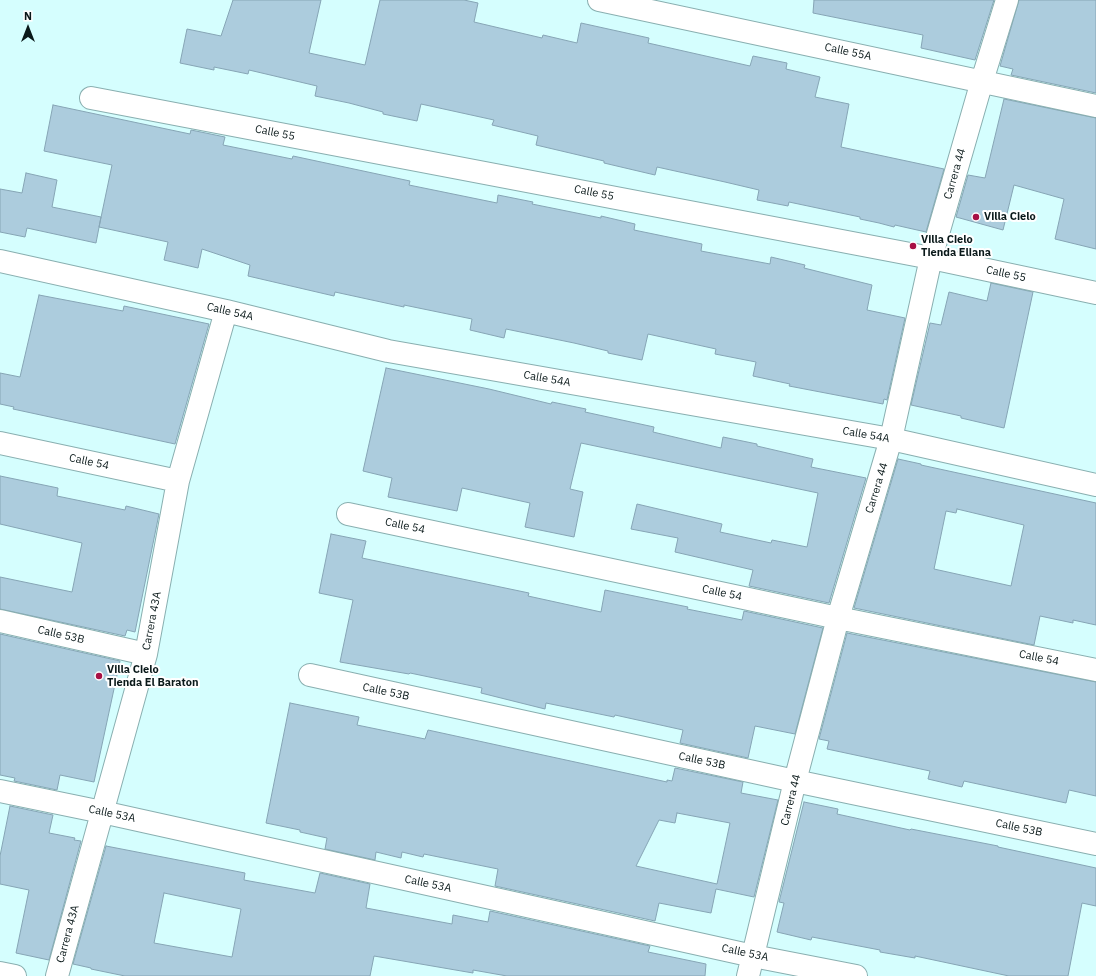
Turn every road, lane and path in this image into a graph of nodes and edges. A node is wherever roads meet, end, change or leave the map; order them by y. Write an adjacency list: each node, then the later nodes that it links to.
1 (599, 0): 3 (street, Calle 55A)
2 (1007, 0): 3 (street, Carrera 44)
3 (982, 80): 5 (street, Calle 55A); 6 (street, Carrera 44)
4 (91, 98): 6 (street, Calle 55)
5 (1096, 106)
6 (931, 258): 8 (street, Calle 55); 10 (street, Carrera 44)
7 (0, 261): 9 (street, Calle 54A)
8 (1096, 293)
9 (226, 311): 10 (street, Calle 54A); 12 (street, Carrera 43A)
10 (892, 439): 13 (street, Calle 54A); 15 (street, Carrera 44)
11 (0, 443): 12 (street, Calle 54)
12 (178, 481): 17 (street, Carrera 43A)
13 (1096, 486)
14 (348, 514): 15 (street, Calle 54)
15 (838, 618): 18 (street, Calle 54); 20 (street, Carrera 44)
16 (0, 621): 17 (street, Calle 53B)
17 (146, 654): 22 (street, Carrera 43A)
18 (1096, 670)
19 (310, 675): 20 (street, Calle 53B)
20 (795, 781): 23 (street, Calle 53B); 24 (street, Carrera 44)
21 (0, 791): 22 (street, Calle 53A)
22 (102, 812): 24 (street, Calle 53A); 27 (street, Carrera 43A)
23 (1096, 844)
24 (750, 966): 28 (street, Calle 53A)
25 (0, 973): 26 (street)
26 (15, 976)
27 (57, 976)
28 (856, 976)

